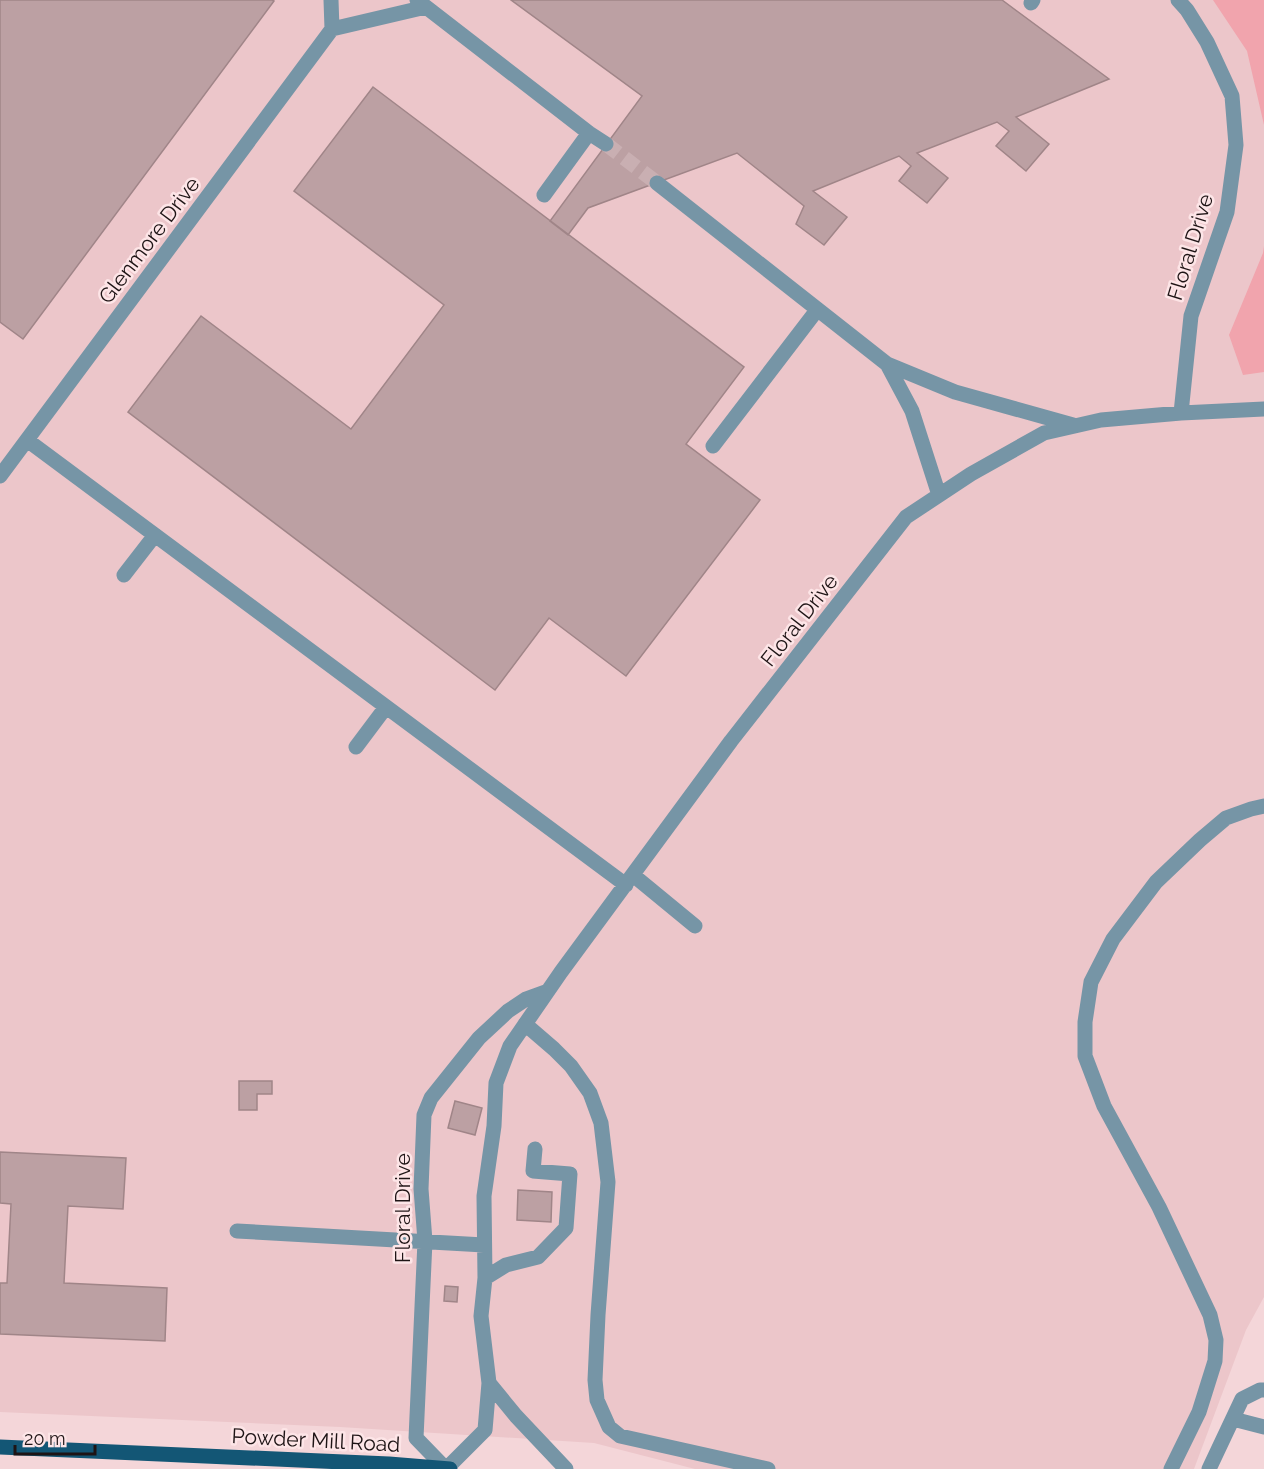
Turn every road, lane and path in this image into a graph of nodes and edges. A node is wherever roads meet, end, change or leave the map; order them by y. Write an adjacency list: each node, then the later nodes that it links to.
1 (332, 0): 4 (street)
2 (1178, 0): 12 (street, Floral Drive)
3 (421, 3): 4 (street); 5 (street)
4 (332, 29): 14 (street, Glenmore Drive)
5 (589, 133): 6 (street); 8 (street)
6 (606, 144)
7 (657, 183): 9 (street)
8 (544, 195)
9 (817, 310): 10 (street); 15 (street)
10 (887, 364): 13 (street); 17 (street)
11 (1264, 409): 12 (street, Floral Drive)
12 (1180, 413): 13 (street, Floral Drive)
13 (1076, 426): 17 (street, Floral Drive)
14 (27, 440): 16 (street, Glenmore Drive); 18 (street)
15 (712, 447)
16 (0, 476)
17 (939, 495): 23 (street, Floral Drive)
18 (155, 535): 19 (street); 20 (street)
19 (124, 575)
20 (386, 707): 21 (street); 23 (street)
21 (356, 747)
22 (1264, 806): 40 (street)
23 (629, 880): 24 (street); 25 (street, Floral Drive)
24 (695, 926)
25 (548, 991): 26 (street, Floral Drive); 29 (street, Floral Drive)
26 (525, 1024): 30 (street, Floral Drive); 39 (street)
27 (535, 1149): 31 (street)
28 (237, 1231): 29 (street)
29 (425, 1241): 30 (street); 37 (street, Floral Drive)
30 (484, 1245): 31 (street, Floral Drive)
31 (485, 1278): 32 (street, Floral Drive)
32 (489, 1383): 37 (street, Floral Drive); 38 (street)
33 (1264, 1390): 34 (street)
34 (1233, 1419): 35 (street); 41 (street)
35 (1264, 1427)
36 (0, 1447): 37 (main road, Powder Mill Road)
37 (448, 1469)
38 (566, 1469)
39 (768, 1469)
40 (1171, 1469)
41 (1209, 1469)

